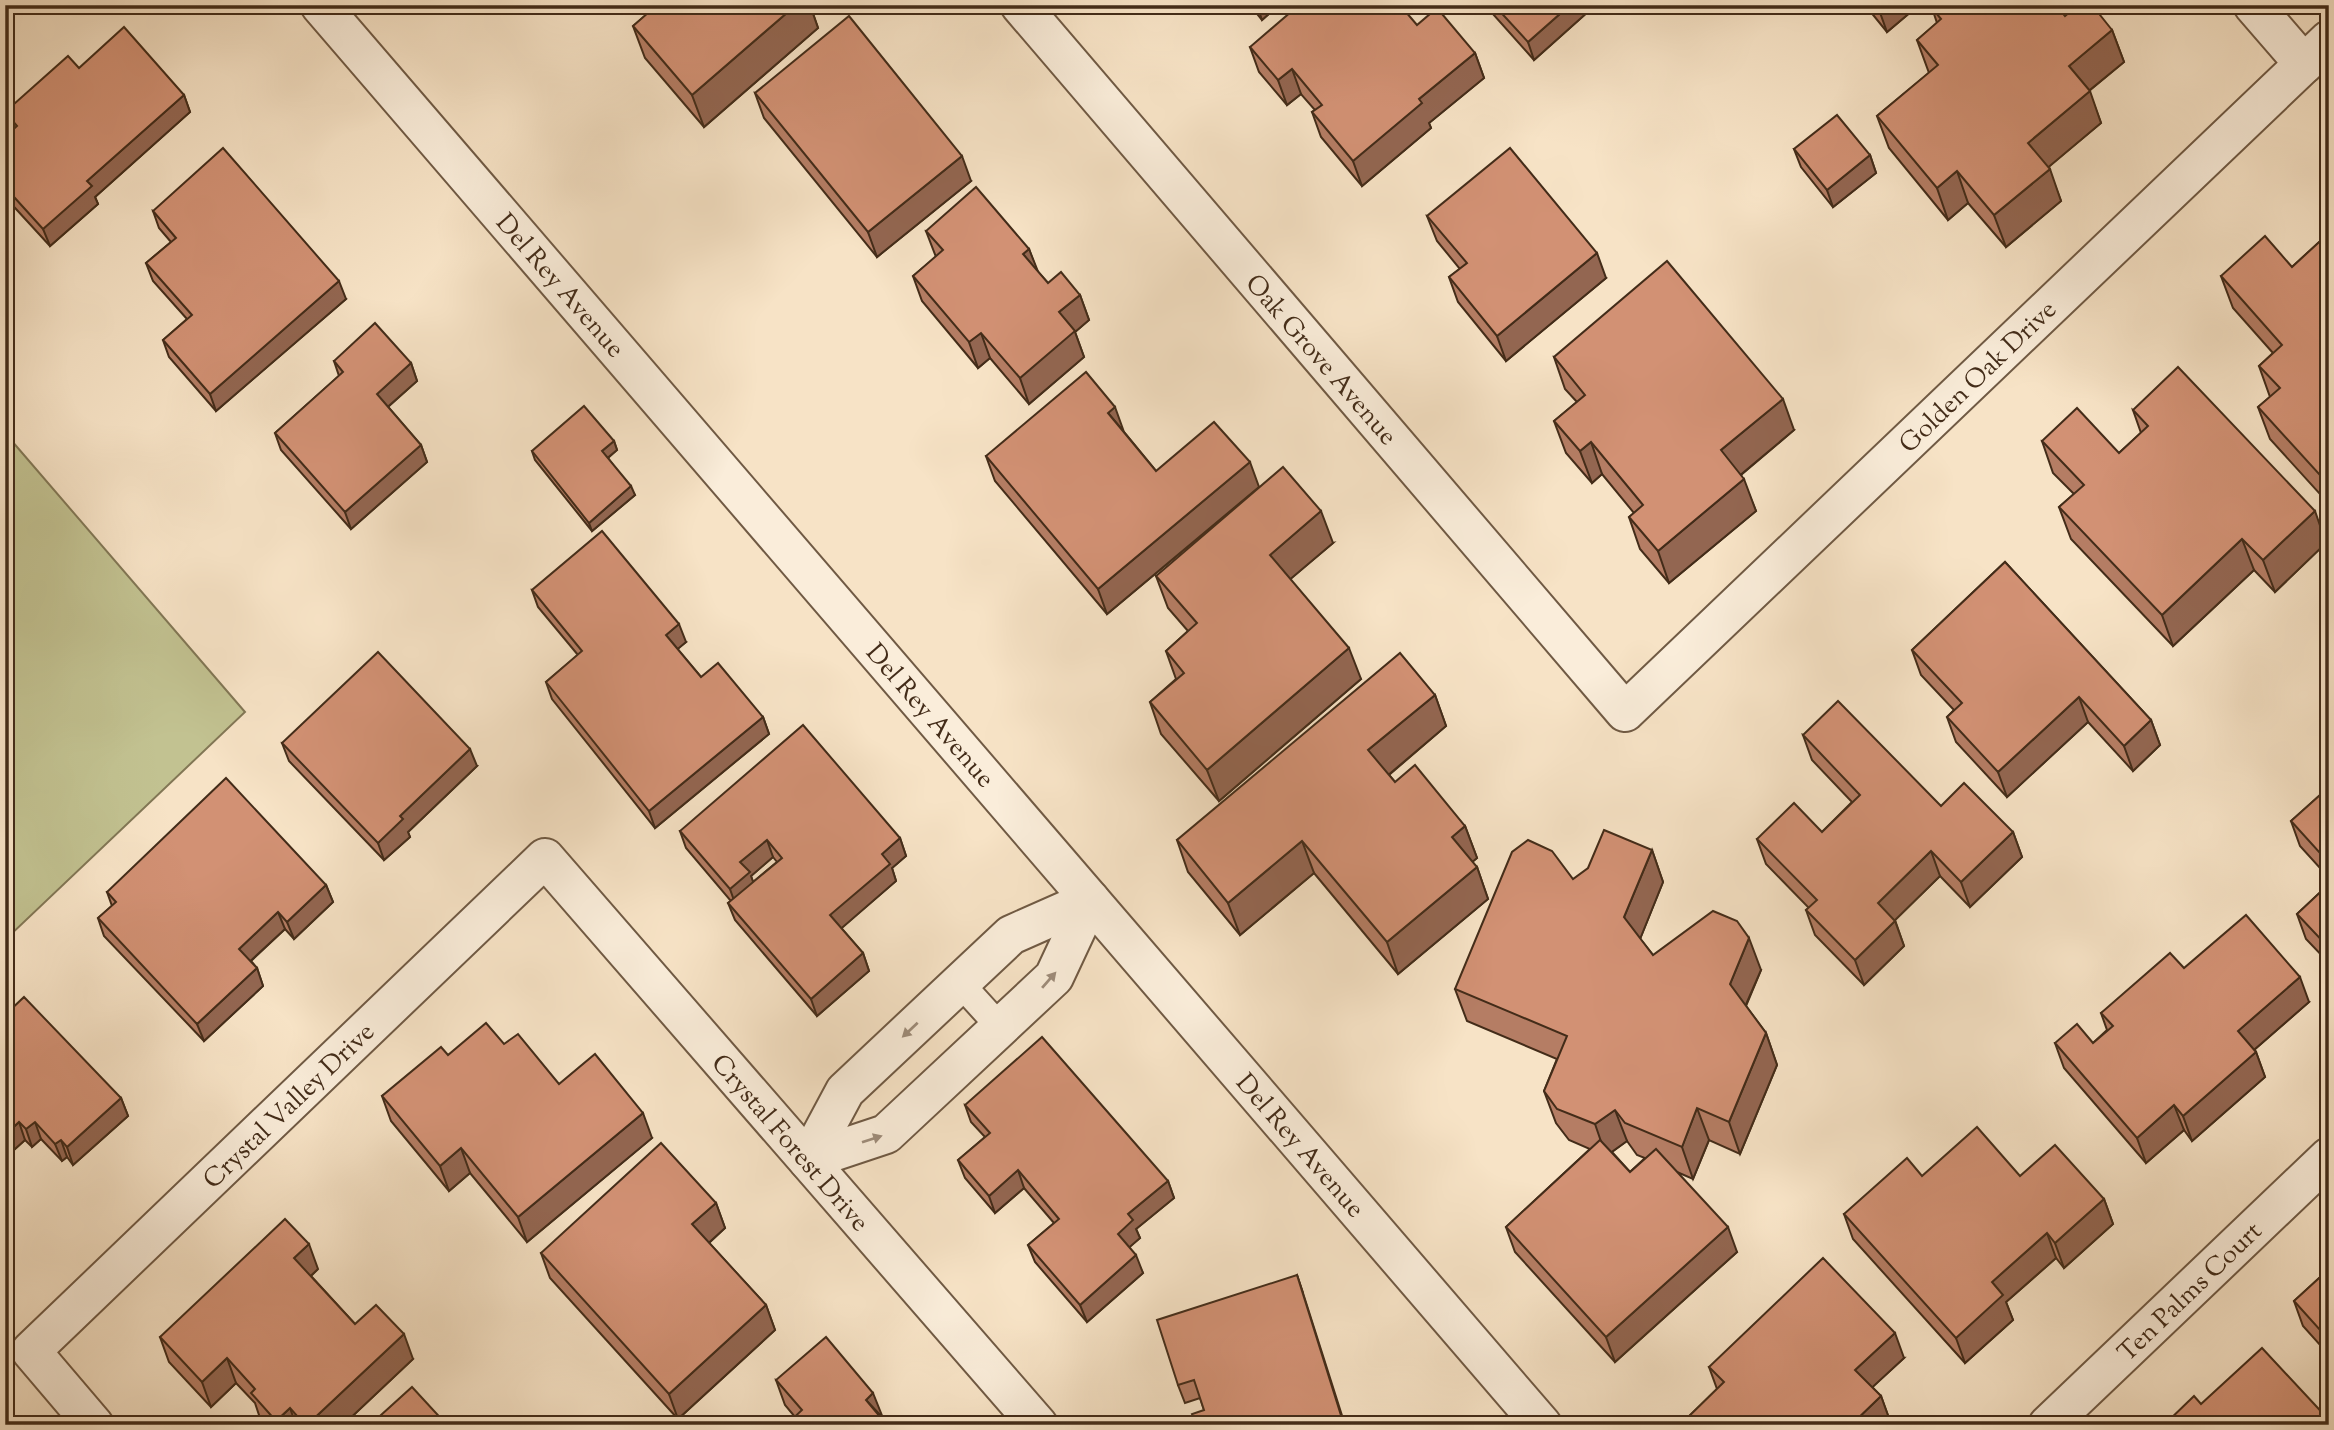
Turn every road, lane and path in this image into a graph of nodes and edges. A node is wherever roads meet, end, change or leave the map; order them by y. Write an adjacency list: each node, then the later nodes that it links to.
1 (320, 5): 7 (street, Del Rey Avenue)
2 (1020, 5): 5 (street, Oak Grove Avenue)
3 (2253, 5): 4 (street)
4 (2316, 52): 5 (street, Golden Oak Drive)
5 (1625, 712)
6 (545, 858): 11 (street, Crystal Forest Drive); 12 (street, Crystal Valley Drive)
7 (1090, 900): 8 (street); 9 (street, one-way to 7); 14 (street, Del Rey Avenue)
8 (960, 983): 9 (lane); 11 (street, one-way to 11)
9 (1000, 1027): 11 (street, one-way to 9)
10 (2329, 1157): 15 (street, Ten Palms Court)
11 (808, 1160): 13 (street, Crystal Forest Drive)
12 (94, 1425)
13 (1038, 1425)
14 (1542, 1425)
15 (2048, 1425)

